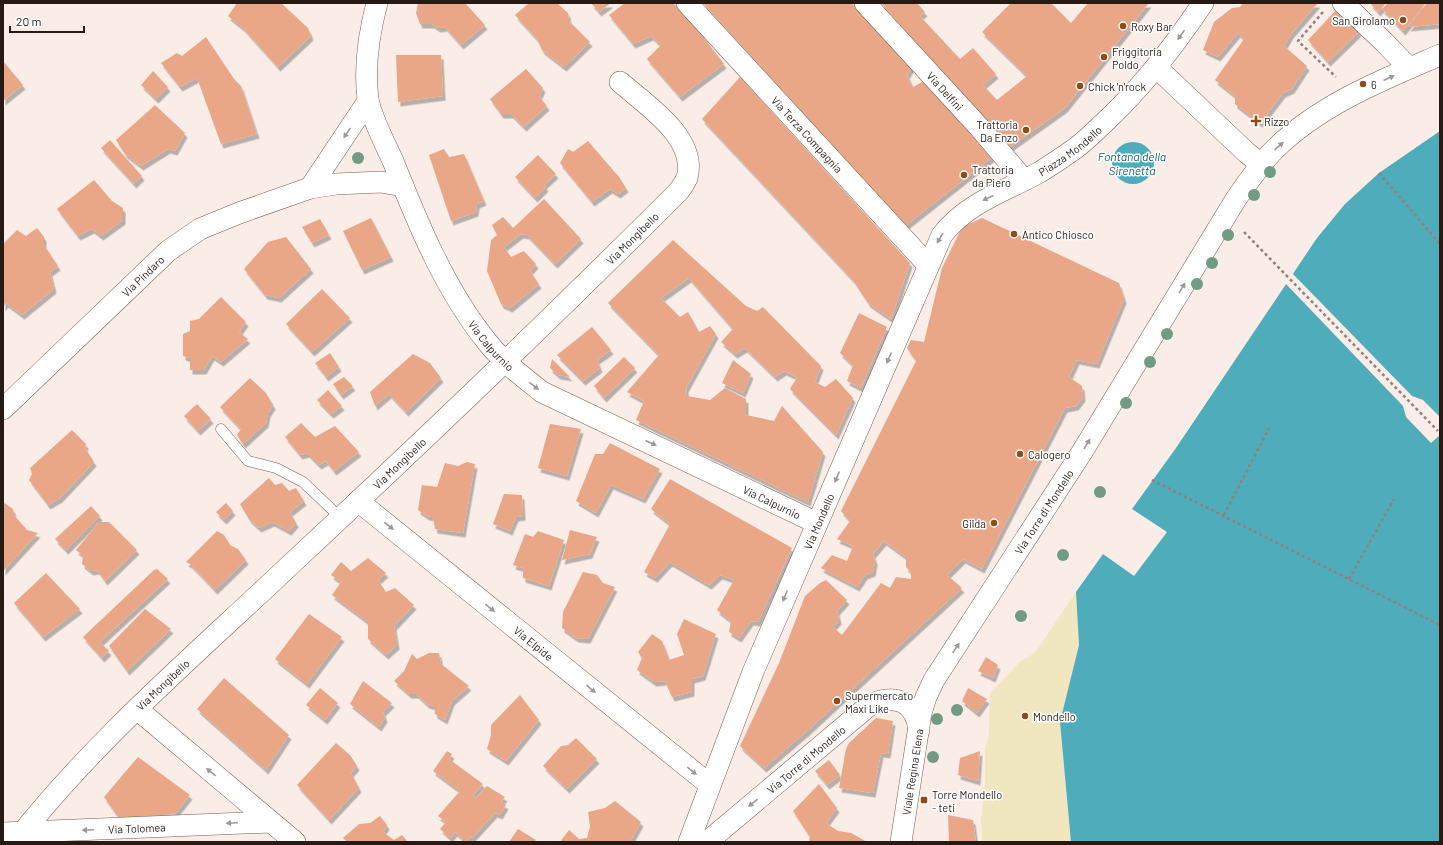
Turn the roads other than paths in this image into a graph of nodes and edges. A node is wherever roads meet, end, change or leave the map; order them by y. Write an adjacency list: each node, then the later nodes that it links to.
1 (377, 3): 10 (street, Via Calpurnio)
2 (686, 3): 16 (street, Via Terza Compagnia)
3 (865, 3): 12 (street, Via Delfini)
4 (1203, 3): 7 (street, Piazza Mondello, one-way to 7)
5 (1335, 6): 8 (street)
6 (1440, 55): 8 (street)
7 (1156, 67): 11 (street); 12 (street, Piazza Mondello)
8 (1409, 68): 11 (street, one-way to 8)
9 (620, 82): 17 (street, Via Mongibello)
10 (368, 100): 13 (street, Via Calpurnio); 14 (street, one-way to 14)
11 (1261, 164): 23 (street, Via Torre di Mondello, one-way to 11)
12 (1024, 180): 15 (street, Piazza Mondello, one-way to 15)
13 (403, 186): 14 (street, Via Pindaro); 17 (street, Via Calpurnio)
14 (310, 188): 18 (street, Via Pindaro)
15 (966, 210): 16 (street, Via Mondello, one-way to 16)
16 (928, 265): 22 (street, Via Mondello, one-way to 22)
17 (504, 361): 20 (street, Via Mongibello); 22 (street, Via Calpurnio, one-way to 22)
18 (3, 409)
19 (221, 429): 21 (lane)
20 (358, 501): 21 (street, Via Mongibello); 26 (street, Via Elpide, one-way to 26)
21 (341, 518): 24 (street, Via Mongibello)
22 (817, 523): 26 (street, Via Mondello, one-way to 26)
23 (934, 680): 25 (street, Viale Regina Elena)
24 (137, 709): 27 (street, one-way to 24); 28 (street, Via Mongibello)
25 (919, 730): 31 (street, Via Torre di Mondello, one-way to 31); 32 (street, Viale Regina Elena)
26 (710, 785): 30 (street, Via Mondello)
27 (271, 822): 28 (street, Via Tolomea, one-way to 28); 29 (street)
28 (13, 836)
29 (295, 842)
30 (688, 842)
31 (707, 842)
32 (901, 842)

